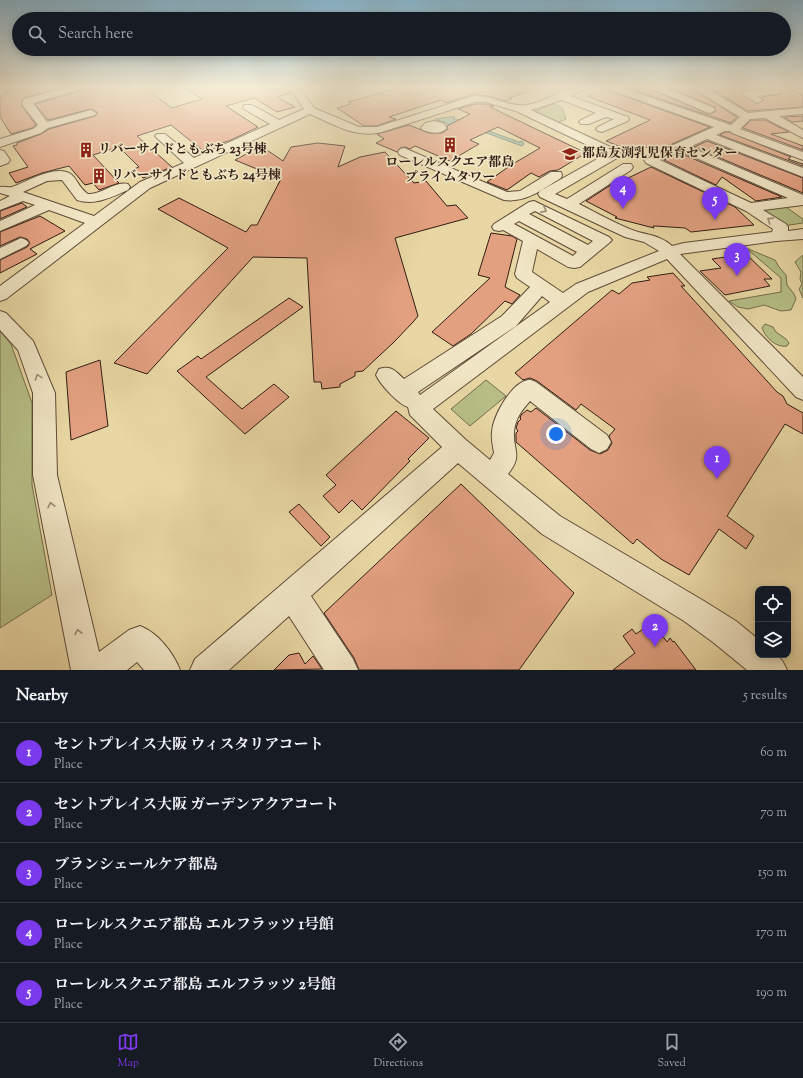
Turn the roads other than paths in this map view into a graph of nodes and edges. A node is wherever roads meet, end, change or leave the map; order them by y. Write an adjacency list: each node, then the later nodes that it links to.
1 (39, 119): 17 (street)
2 (68, 119): 17 (street)
3 (270, 119): 15 (street)
4 (289, 119): 15 (street)
5 (333, 119): 6 (street)
6 (410, 119)
7 (417, 119): 16 (street)
8 (542, 119): 30 (street)
9 (591, 119): 14 (street)
10 (623, 119): 19 (street)
11 (703, 119): 18 (street)
12 (741, 119): 18 (street)
13 (775, 119): 21 (street)
14 (585, 122)
15 (279, 124): 28 (street)
16 (429, 125)
17 (44, 126): 23 (street)
18 (729, 128): 20 (street); 27 (street)
19 (602, 129)
20 (707, 135): 24 (street); 32 (street)
21 (803, 135)
22 (161, 136): 28 (street)
23 (0, 143)
24 (680, 147): 35 (street); 39 (street)
25 (404, 152): 30 (street)
26 (0, 154): 29 (street)
27 (803, 156)
28 (190, 161): 40 (street)
29 (0, 162)
30 (587, 162): 37 (street)
31 (627, 167): 37 (street)
32 (803, 173)
33 (123, 187): 34 (street)
34 (9, 193): 36 (street); 38 (street)
35 (803, 201): 39 (street)
36 (48, 205): 40 (street); 41 (street)
37 (568, 205): 46 (street)
38 (0, 206)
39 (750, 208): 43 (street, one-way to 39)
40 (96, 222): 49 (street)
41 (0, 227)
42 (803, 234): 43 (street)
43 (779, 236): 46 (street)
44 (531, 240): 44 (street, one-way to 44); 48 (street)
45 (21, 244): 47 (street)
46 (670, 252): 50 (street); 54 (street)
47 (0, 254)
48 (540, 287): 50 (street); 53 (street)
49 (0, 295)
50 (563, 302): 55 (street)
51 (0, 318): 60 (street, one-way to 51)
52 (386, 375): 53 (street)
53 (402, 391): 55 (street)
54 (803, 391)
55 (419, 408): 57 (street)
56 (599, 442): 58 (street)
57 (458, 448): 58 (street); 59 (street)
58 (491, 476): 65 (street)
59 (292, 594): 63 (street); 64 (street)
60 (87, 670)
61 (101, 670): 62 (street)
62 (164, 670)
63 (206, 670)
64 (342, 670)
65 (771, 670)

